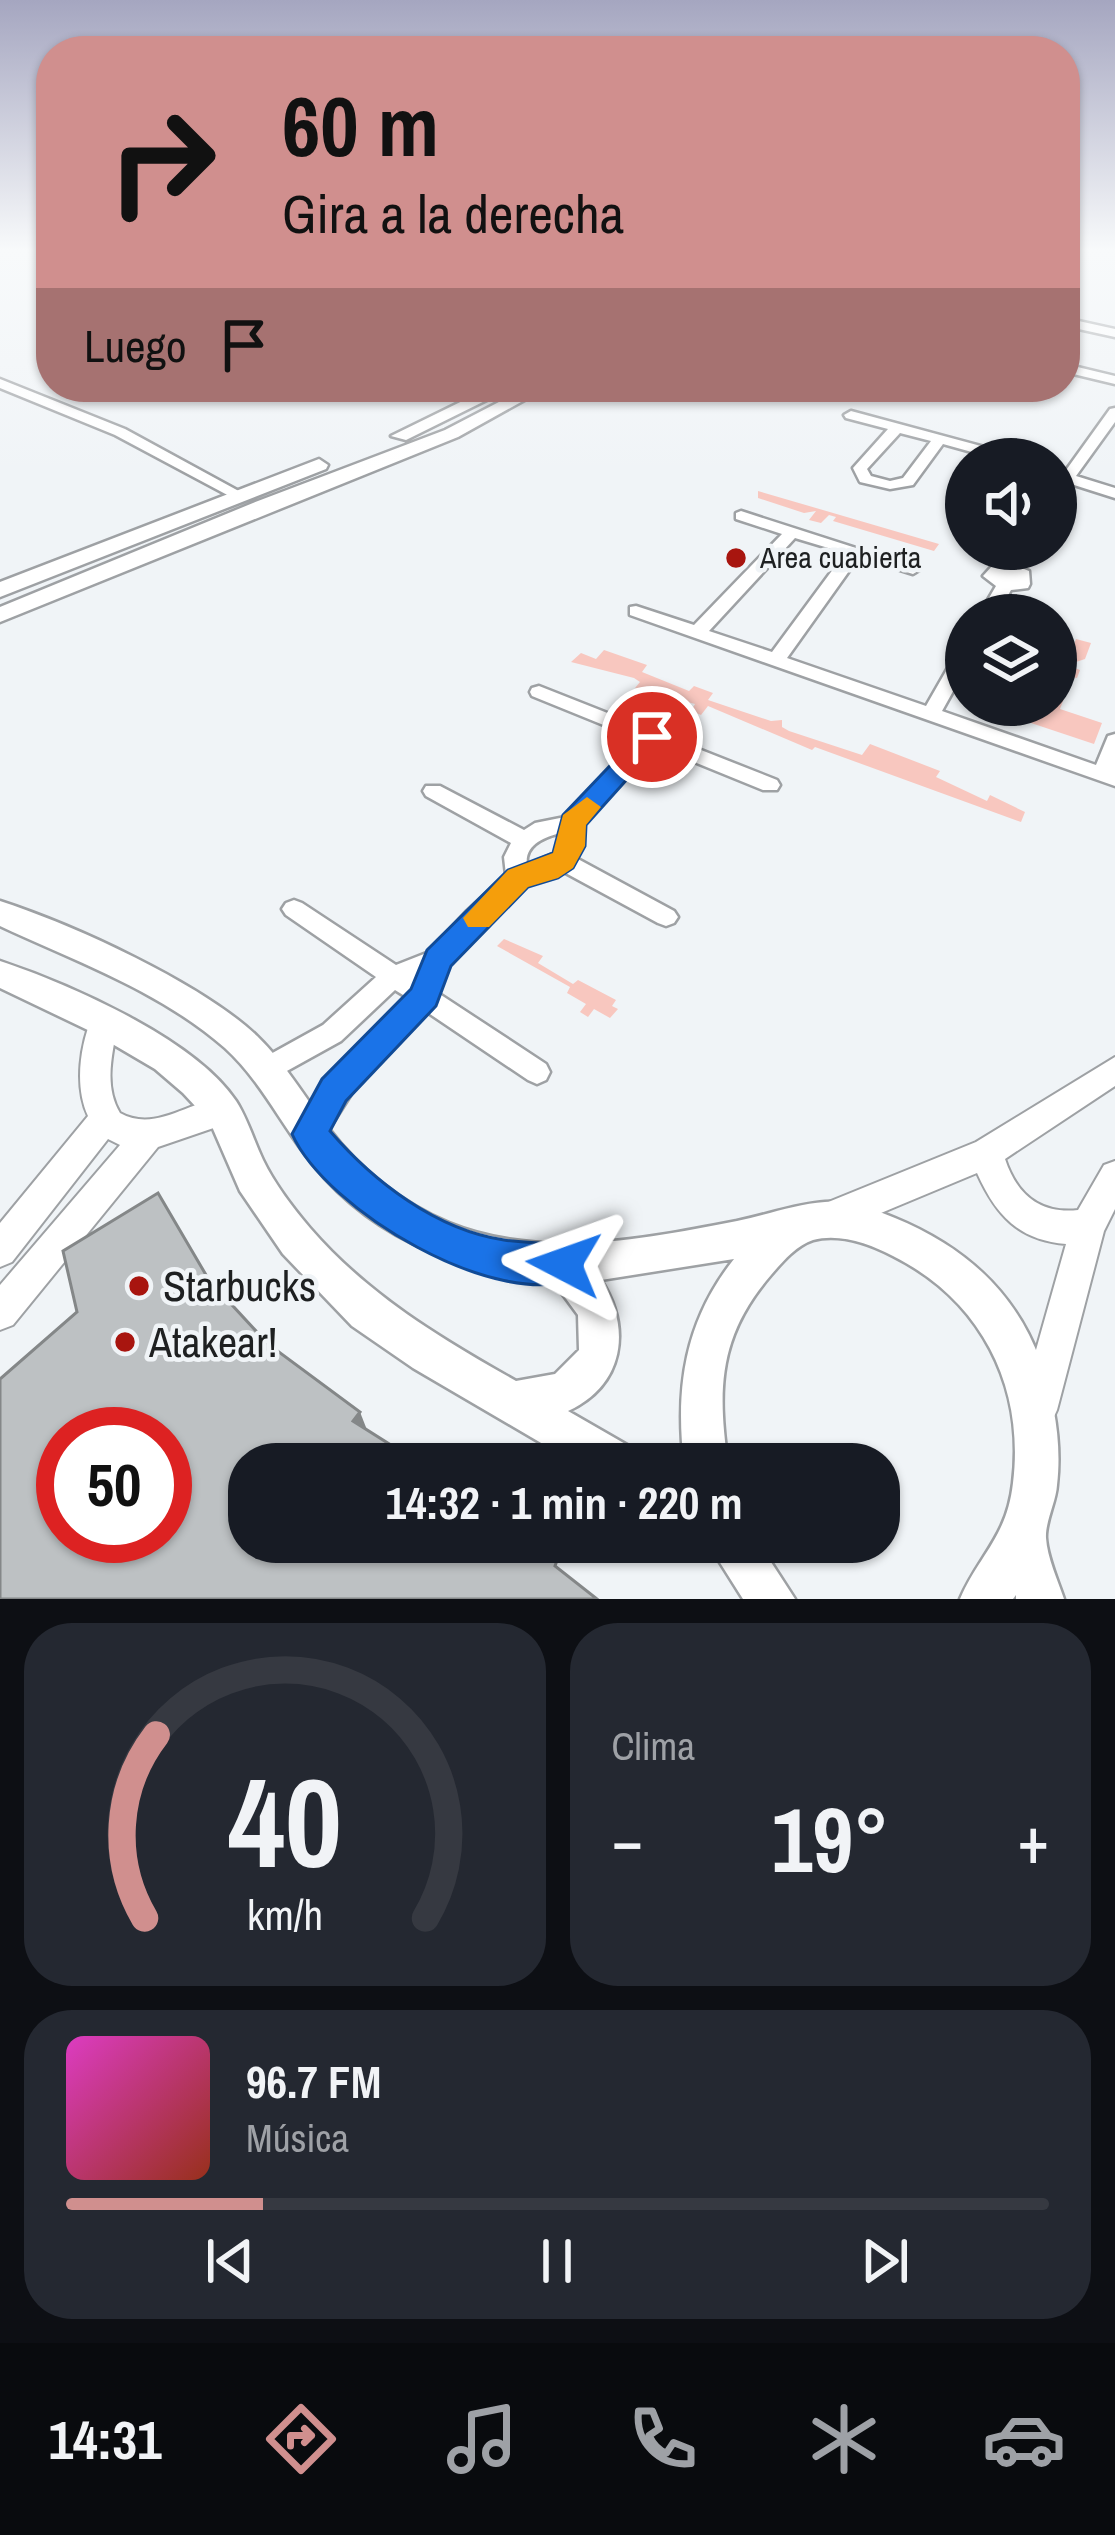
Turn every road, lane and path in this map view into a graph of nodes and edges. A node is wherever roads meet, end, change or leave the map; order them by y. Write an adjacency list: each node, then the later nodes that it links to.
1 (1101, 324): 3 (street)
2 (1080, 326): 3 (street)
3 (1095, 329): 4 (street)
4 (1115, 333)
5 (1080, 372): 6 (street)
6 (1115, 380)
7 (0, 383): 8 (street)
8 (36, 398)
9 (47, 402): 22 (street)
10 (474, 402): 22 (main road)
11 (516, 402): 29 (main road)
12 (1115, 412): 17 (street)
13 (850, 416): 14 (street)
14 (897, 428): 15 (street); 15 (street)
15 (940, 439): 16 (street)
16 (945, 440)
17 (1077, 458)
18 (1077, 478): 19 (street)
19 (1115, 480)
20 (1077, 482): 21 (street)
21 (1115, 493)
22 (238, 495): 27 (main road)
23 (741, 516): 24 (street)
24 (792, 532): 25 (street); 30 (street)
25 (855, 551): 26 (street); 31 (street)
26 (914, 569)
27 (0, 590)
28 (636, 611): 30 (street)
29 (0, 616)
30 (697, 632): 31 (street)
31 (776, 660): 34 (street)
32 (945, 689): 34 (street)
33 (539, 692): 35 (street)
34 (931, 714): 37 (street)
35 (652, 737): 38 (street); 40 (street)
36 (1115, 741): 37 (street)
37 (1109, 777)
38 (770, 784)
39 (433, 790): 41 (street)
40 (572, 823): 41 (street); 42 (street)
41 (524, 840): 43 (street)
42 (563, 861): 43 (street); 46 (street)
43 (518, 878): 47 (street)
44 (294, 909): 49 (street)
45 (0, 913): 53 (main road)
46 (666, 917)
47 (438, 959): 49 (street); 50 (street)
48 (0, 974): 51 (main road)
49 (393, 976): 50 (street); 52 (street)
50 (425, 997): 55 (street); 56 (street)
51 (104, 1022): 57 (main road); 58 (street)
52 (322, 1041): 53 (street); 55 (street)
53 (267, 1070): 59 (main road)
54 (1115, 1070): 61 (street)
55 (350, 1071): 59 (street)
56 (537, 1072)
57 (223, 1111): 60 (street); 68 (main road)
58 (106, 1118): 60 (street); 65 (street)
59 (310, 1134): 66 (main road)
60 (147, 1136): 67 (street)
61 (987, 1153): 63 (street); 64 (street)
62 (1115, 1177): 64 (street)
63 (814, 1222): 66 (main road); 69 (main road); 71 (main road)
64 (1088, 1226): 69 (street)
65 (0, 1250)
66 (564, 1264): 68 (main road)
67 (0, 1312)
68 (517, 1402): 70 (main road)
69 (1036, 1418): 72 (main road)
70 (584, 1443)
71 (703, 1443)
72 (1024, 1537): 75 (main road); 76 (main road)
73 (745, 1563): 74 (main road)
74 (771, 1599)
75 (983, 1599)
76 (1040, 1599)

